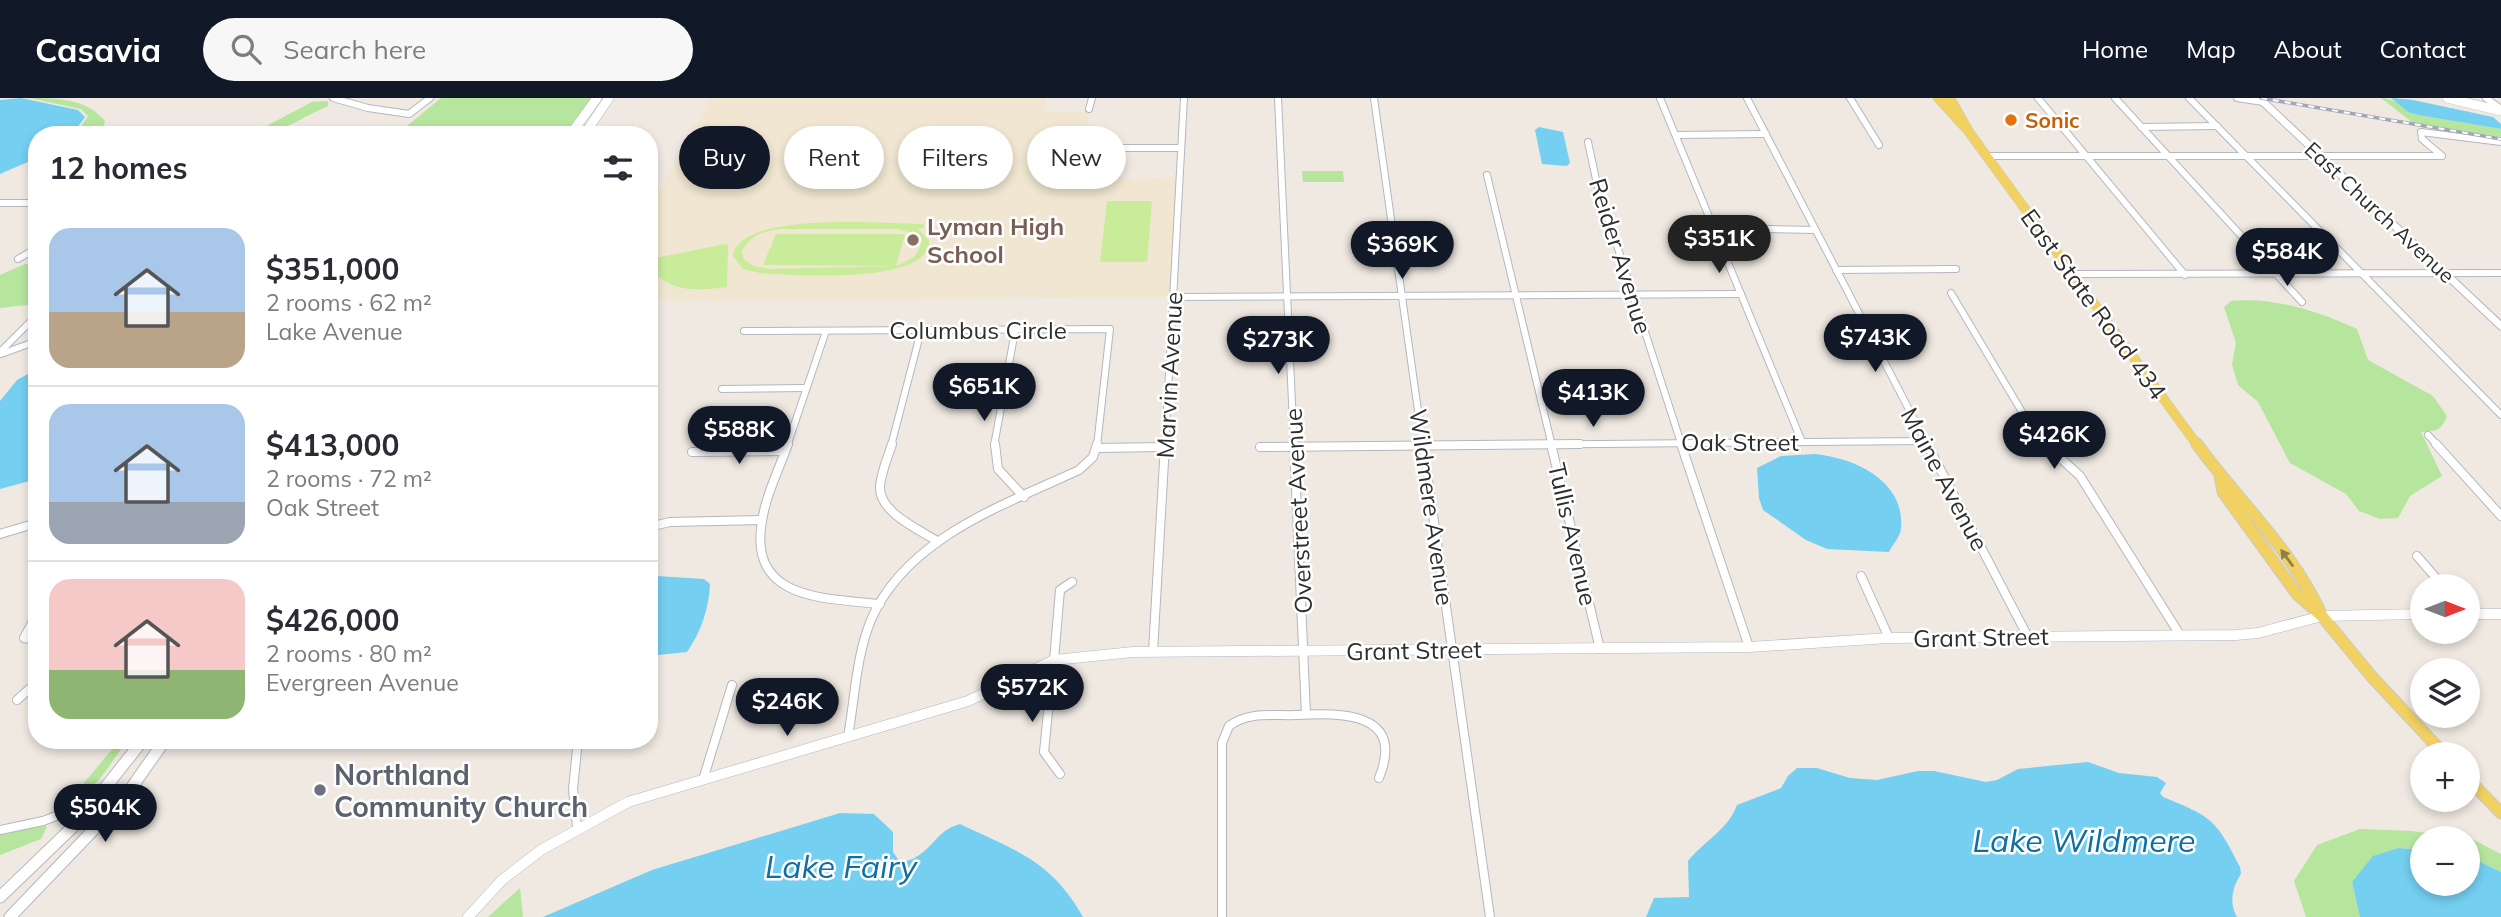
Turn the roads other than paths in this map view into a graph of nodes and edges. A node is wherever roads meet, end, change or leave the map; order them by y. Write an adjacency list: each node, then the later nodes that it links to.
1 (333, 98): 2 (street)
2 (430, 98)
3 (597, 98): 24 (main road)
4 (609, 98): 25 (main road)
5 (1092, 98): 22 (street)
6 (1184, 98): 35 (street, Marvin Avenue)
7 (1278, 98): 62 (street, Overstreet Avenue)
8 (1374, 98): 60 (street, Wildmere Avenue)
9 (1660, 98): 30 (street)
10 (1747, 98): 29 (street, Maine Avenue)
11 (1850, 98): 33 (street)
12 (1938, 98): 28 (main road, East State Road 434)
13 (1950, 98): 28 (main road, East State Road 434)
14 (2038, 98): 39 (street)
15 (2115, 98): 27 (street)
16 (2189, 98): 26 (street)
17 (2237, 98): 20 (street)
18 (2447, 98): 23 (main road)
19 (2473, 98): 21 (main road)
20 (2261, 100): 38 (street, East Church Avenue)
21 (2489, 100): 23 (main road)
22 (1090, 108)
23 (2501, 108)
24 (577, 126)
25 (590, 126)
26 (2217, 126): 27 (street); 37 (street)
27 (2141, 127): 40 (street)
28 (1969, 132): 36 (main road, East State Road 434)
29 (1766, 134): 30 (street); 45 (street, Maine Avenue)
30 (1676, 135): 44 (street)
31 (1588, 142): 56 (street, Reider Avenue)
32 (2501, 142): 38 (street)
33 (1879, 145)
34 (1126, 148): 35 (street)
35 (1181, 148): 61 (street, Marvin Avenue)
36 (1986, 156): 39 (street); 52 (main road, East State Road 434)
37 (2247, 156): 38 (street); 40 (street); 54 (street)
38 (2320, 156): 50 (street, East Church Avenue)
39 (2089, 157): 40 (street); 55 (street)
40 (2169, 157): 53 (street)
41 (1487, 175): 58 (street, Tullis Avenue)
42 (0, 203): 43 (street)
43 (28, 203)
44 (1715, 228): 45 (street); 59 (street)
45 (1815, 230): 49 (street, Maine Avenue)
46 (28, 253): 47 (street)
47 (18, 259)
48 (1956, 268): 49 (street)
49 (1836, 270): 76 (street, Maine Avenue)
50 (2444, 273): 51 (street); 54 (street); 65 (street, East Church Avenue)
51 (2501, 273)
52 (2073, 274): 55 (street); 102 (main road, East State Road 434)
53 (2276, 274): 54 (street); 55 (street); 63 (street)
54 (2363, 274): 74 (street)
55 (2185, 275)
56 (1631, 293): 58 (street); 59 (street); 77 (street, Reider Avenue)
57 (1951, 293): 103 (street)
58 (1516, 294): 60 (street); 79 (street, Tullis Avenue)
59 (1741, 294): 78 (street)
60 (1402, 295): 62 (street); 80 (street, Wildmere Avenue)
61 (1174, 296): 62 (street); 81 (street, Marvin Avenue)
62 (1288, 296): 83 (street, Overstreet Avenue)
63 (2302, 302)
64 (28, 324): 71 (street)
65 (2501, 326)
66 (744, 331): 67 (street, Columbus Circle)
67 (826, 331): 68 (street, Columbus Circle); 72 (street)
68 (921, 331): 69 (street, Columbus Circle); 93 (street)
69 (1015, 331): 84 (street, Columbus Circle); 87 (street)
70 (28, 344): 71 (street)
71 (0, 353)
72 (806, 388): 73 (street); 85 (street)
73 (722, 389)
74 (2501, 415)
75 (2428, 435): 88 (street)
76 (1926, 441): 78 (street, Oak Street); 104 (street, Maine Avenue)
77 (1682, 442): 78 (street, Oak Street); 79 (street, Oak Street); 106 (street, Reider Avenue)
78 (1802, 442)
79 (1552, 444): 80 (street, Oak Street); 108 (street, Tullis Avenue)
80 (1423, 445): 83 (street, Oak Street); 107 (street, Wildmere Avenue)
81 (1165, 447): 84 (street); 109 (street, Marvin Avenue)
82 (1259, 447): 83 (street, Oak Street)
83 (1296, 447): 110 (street, Overstreet Avenue)
84 (1097, 448): 87 (street)
85 (785, 451): 86 (street); 89 (street)
86 (692, 452)
87 (1024, 497): 93 (street)
88 (2501, 516)
89 (762, 520): 90 (street); 98 (street)
90 (658, 525)
91 (28, 526): 92 (street)
92 (0, 534)
93 (937, 541): 98 (street)
94 (2417, 556): 95 (street)
95 (2433, 574)
96 (1861, 576): 105 (street)
97 (1072, 582): 111 (street)
98 (880, 604): 116 (street)
99 (2410, 614): 102 (street, Grant Street)
100 (2480, 614): 101 (street)
101 (2501, 614)
102 (2322, 616): 103 (street, Grant Street); 117 (main road, East State Road 434)
103 (2180, 635): 104 (street, Grant Street)
104 (2028, 637): 105 (street, Grant Street)
105 (1889, 638): 106 (street, Grant Street)
106 (1749, 647): 108 (street, Grant Street)
107 (1453, 649): 108 (street, Grant Street); 110 (street, Grant Street); 133 (street, Wildmere Avenue)
108 (1601, 649)
109 (1153, 652): 110 (street, Grant Street); 111 (street, Grant Street)
110 (1304, 652): 115 (street, Overstreet Avenue)
111 (1053, 661): 116 (street, Grant Street); 121 (street)
112 (732, 685): 123 (street)
113 (28, 691): 114 (street)
114 (17, 701)
115 (1306, 714): 122 (street); 132 (street)
116 (848, 736): 123 (street, Grant Street)
117 (2433, 742)
118 (136, 749): 125 (main road)
119 (158, 749): 130 (main road)
120 (577, 749): 127 (street)
121 (1060, 774)
122 (1379, 778)
123 (703, 780): 127 (street, Grant Street)
124 (2480, 791): 126 (main road)
125 (94, 802): 128 (street); 129 (main road)
126 (2501, 813)
127 (577, 826): 131 (street, Grant Street)
128 (0, 830)
129 (0, 897)
130 (10, 917)
131 (468, 917)
132 (1222, 917)
133 (1490, 917)

